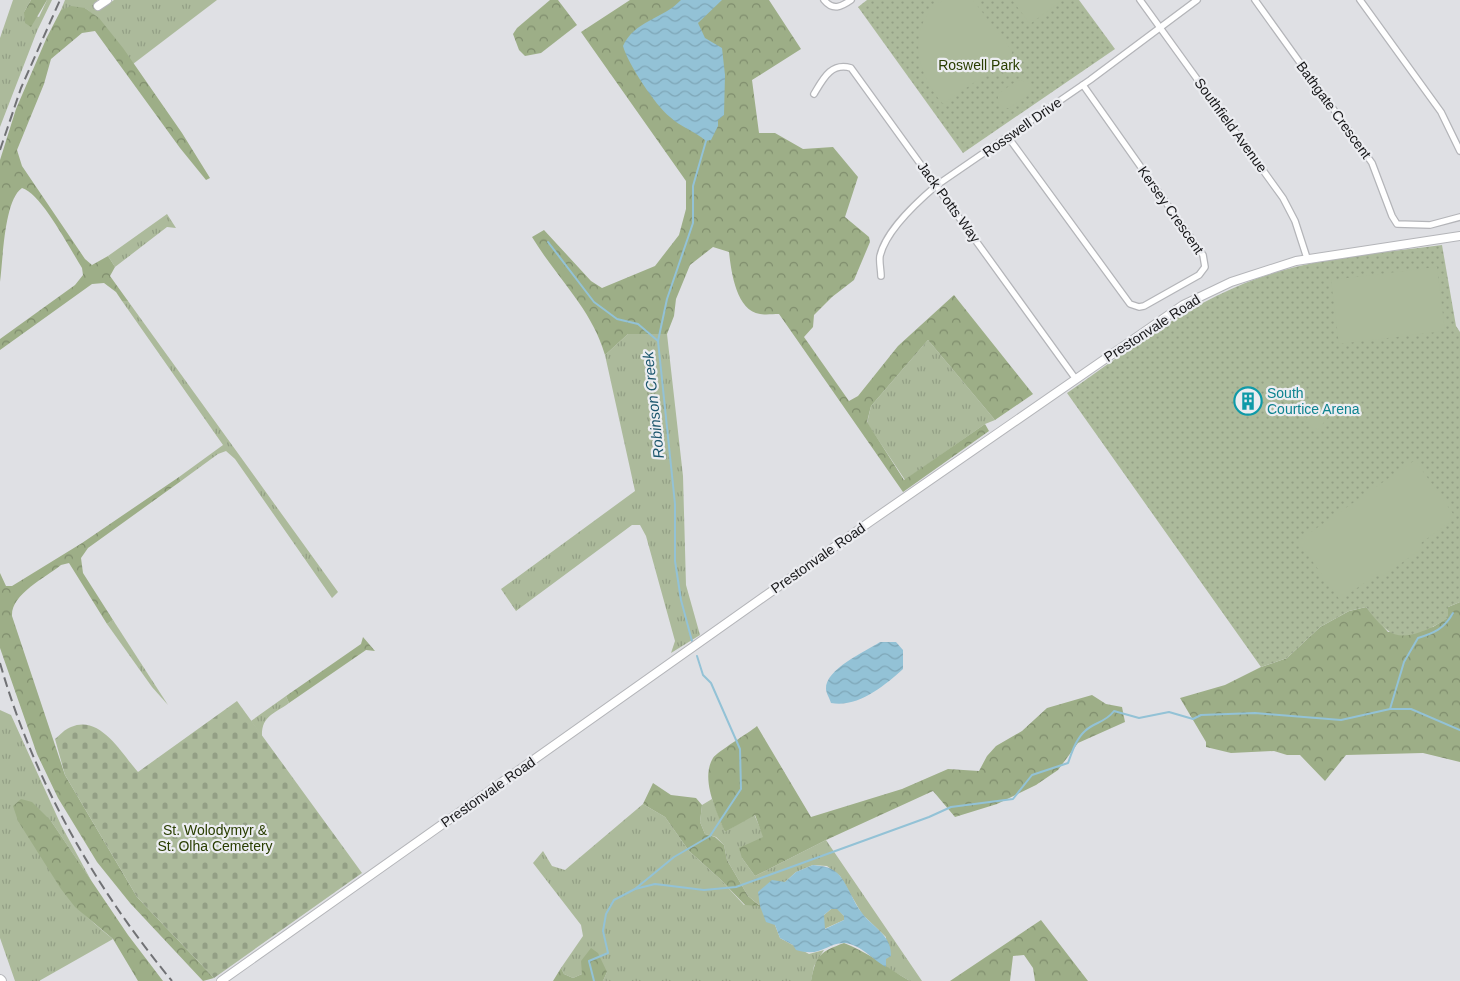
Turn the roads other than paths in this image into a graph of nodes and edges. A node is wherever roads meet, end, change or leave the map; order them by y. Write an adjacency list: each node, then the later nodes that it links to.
1 (107, 0): 8 (street)
2 (824, 0): 3 (street)
3 (851, 0)
4 (1140, 0): 9 (street, Southfield Avenue)
5 (1198, 0): 9 (street, Rosswell Drive)
6 (1254, 0): 15 (street, Bathgate Crescent)
7 (1360, 0): 13 (street)
8 (98, 6)
9 (1159, 27): 10 (street, Rosswell Drive); 17 (street, Southfield Avenue)
10 (1083, 85): 12 (street, Rosswell Drive); 12 (street, Kersey Crescent)
11 (814, 94): 14 (street, Jack Potts Way)
12 (1008, 137): 14 (street, Rosswell Drive)
13 (1460, 151)
14 (937, 185): 18 (street, Rosswell Drive); 19 (street, Jack Potts Way)
15 (1460, 217)
16 (1460, 236): 17 (street, Prestonvale Road)
17 (1307, 258): 19 (street, Prestonvale Road)
18 (882, 276)
19 (1075, 378): 20 (street, Prestonvale Road)
20 (222, 981)

